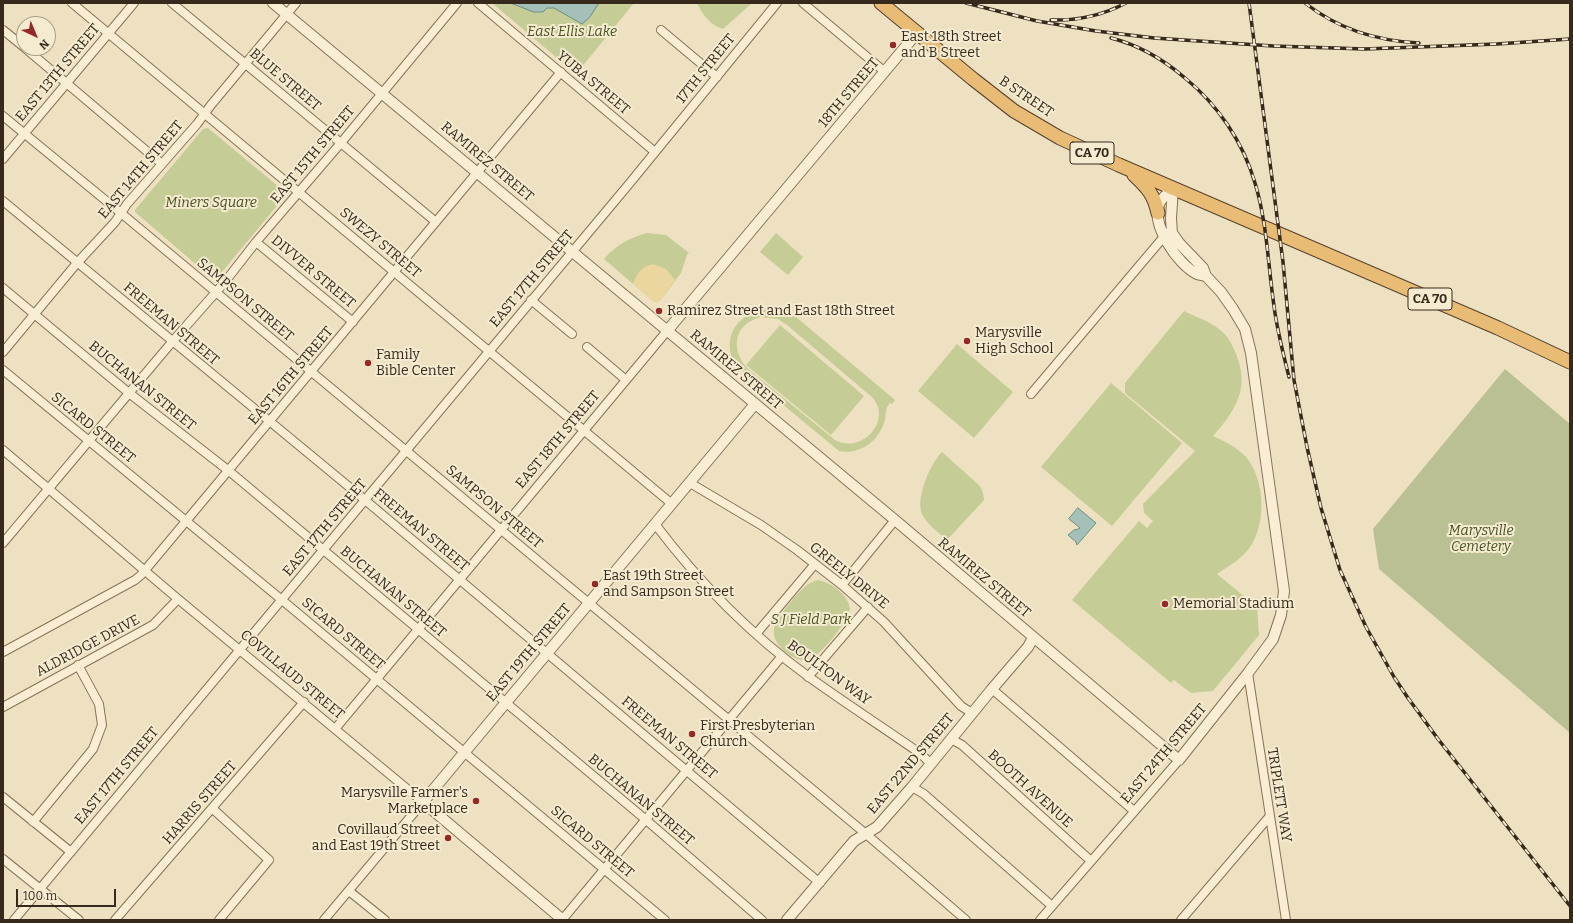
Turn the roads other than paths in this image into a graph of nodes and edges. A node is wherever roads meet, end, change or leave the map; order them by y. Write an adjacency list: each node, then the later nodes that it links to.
1 (72, 3): 15 (street, SWEZY STREET)
2 (134, 3): 15 (street, EAST 13TH STREET)
3 (172, 3): 18 (street, BLUE STREET)
4 (273, 3): 11 (street, RAMIREZ STREET)
5 (296, 3): 11 (street, EAST 14TH STREET)
6 (457, 3): 23 (street, EAST 15TH STREET)
7 (478, 3): 19 (street, YUBA STREET)
8 (778, 3): 21 (street, 17TH STREET)
9 (803, 3): 20 (street)
10 (881, 3): 14 (highway, B STREET / CA 70)
11 (287, 14): 18 (street, EAST 14TH STREET); 23 (street, RAMIREZ STREET)
12 (3, 30): 16 (street)
13 (660, 30): 21 (street)
14 (917, 33): 20 (street, 18TH STREET); 31 (highway, B STREET / CA 70)
15 (108, 34): 22 (street, EAST 13TH STREET); 24 (street, SWEZY STREET)
16 (16, 41)
17 (34, 56): 22 (street)
18 (246, 64): 24 (street, EAST 14TH STREET); 27 (street, BLUE STREET)
19 (561, 72): 28 (street, YUBA STREET); 33 (street, EAST 16TH STREET)
20 (885, 72): 32 (street, 18TH STREET)
21 (717, 77): 28 (street, 17TH STREET)
22 (67, 84): 26 (street, EAST 13TH STREET); 30 (street)
23 (382, 93): 27 (street, EAST 15TH STREET); 33 (street, RAMIREZ STREET)
24 (204, 114): 30 (street, EAST 14TH STREET); 35 (street, SWEZY STREET)
25 (3, 116): 26 (street, SAMPSON STREET)
26 (24, 134): 29 (street, EAST 13TH STREET); 37 (street, SAMPSON STREET)
27 (340, 144): 35 (street, EAST 15TH STREET); 39 (street, BLUE STREET)
28 (655, 152): 43 (street, EAST 17TH STREET)
29 (3, 159)
30 (162, 164): 37 (street, EAST 14TH STREET)
31 (1127, 169): 34 (highway, B STREET / CA 70); 38 (highway)
32 (802, 170): 52 (street, EAST 18TH STREET)
33 (477, 172): 39 (street, EAST 16TH STREET); 43 (street, RAMIREZ STREET)
34 (1173, 188): 38 (street); 40 (street); 58 (highway, CA 70)
35 (298, 192): 42 (street, EAST 15TH STREET); 45 (street, SWEZY STREET)
36 (3, 201): 44 (street, FREEMAN STREET)
37 (121, 213): 44 (street, EAST 14TH STREET); 48 (street, SAMPSON STREET)
38 (1158, 214): 41 (street)
39 (436, 222): 45 (street, EAST 16TH STREET)
40 (1171, 225): 41 (street); 46 (street)
41 (1164, 236): 46 (street); 63 (street)
42 (256, 242): 48 (street, EAST 15TH STREET); 51 (street, DIVVER STREET)
43 (572, 252): 49 (street, EAST 17TH STREET); 52 (street, RAMIREZ STREET)
44 (77, 263): 50 (street, EAST 14TH STREET); 54 (street, FREEMAN STREET)
45 (394, 272): 51 (street, EAST 16TH STREET); 56 (street, SWEZY STREET)
46 (1206, 276): 97 (street, EAST 24TH STREET)
47 (3, 288): 50 (street, BUCHANAN STREET)
48 (216, 293): 54 (street, EAST 15TH STREET); 60 (street, SAMPSON STREET)
49 (532, 300): 53 (street); 56 (street, EAST 17TH STREET)
50 (34, 314): 57 (street, EAST 14TH STREET); 62 (street, BUCHANAN STREET)
51 (353, 322): 60 (street, EAST 16TH STREET)
52 (667, 331): 61 (street, EAST 18TH STREET); 64 (street, RAMIREZ STREET)
53 (572, 334)
54 (172, 342): 62 (street, EAST 15TH STREET); 65 (street, FREEMAN STREET)
55 (587, 347): 61 (street)
56 (489, 351): 66 (street, SWEZY STREET); 69 (street, EAST 17TH STREET)
57 (3, 352)
58 (1570, 362)
59 (3, 370): 67 (street, SICARD STREET)
60 (311, 372): 65 (street, EAST 16TH STREET); 69 (street, SAMPSON STREET)
61 (626, 380): 66 (street, EAST 18TH STREET)
62 (129, 393): 67 (street, EAST 15TH STREET); 70 (street, BUCHANAN STREET)
63 (1031, 394)
64 (755, 404): 71 (street, EAST 19TH STREET); 75 (street, RAMIREZ STREET)
65 (270, 421): 70 (street, EAST 16TH STREET); 73 (street, FREEMAN STREET)
66 (584, 430): 74 (street, SWEZY STREET); 78 (street, EAST 18TH STREET)
67 (89, 441): 72 (street, EAST 15TH STREET); 76 (street, SICARD STREET)
68 (3, 450): 72 (street, COVILLAUD STREET)
69 (405, 451): 73 (street, EAST 17TH STREET); 78 (street, SAMPSON STREET)
70 (229, 471): 76 (street, EAST 16TH STREET); 80 (street, BUCHANAN STREET)
71 (690, 483): 74 (street, EAST 19TH STREET); 81 (street, GREELY DRIVE)
72 (50, 489): 79 (street, EAST 15TH STREET); 82 (street, COVILLAUD STREET)
73 (365, 500): 80 (street, EAST 17TH STREET); 83 (street, FREEMAN STREET)
74 (672, 504): 77 (street, EAST 19TH STREET)
75 (895, 520): 84 (street); 91 (street, RAMIREZ STREET)
76 (186, 521): 82 (street, EAST 16TH STREET); 86 (street, SICARD STREET)
77 (655, 524): 87 (street, EAST 19TH STREET); 90 (street, BOULTON WAY)
78 (501, 530): 83 (street, EAST 18TH STREET); 87 (street, SAMPSON STREET)
79 (3, 543)
80 (323, 551): 86 (street, EAST 17TH STREET); 89 (street, BUCHANAN STREET)
81 (815, 564): 84 (street, GREELY DRIVE); 90 (street)
82 (145, 571): 85 (street, COVILLAUD STREET); 93 (street, EAST 16TH STREET)
83 (460, 580): 89 (street, EAST 18TH STREET); 94 (street, FREEMAN STREET)
84 (842, 585): 88 (street, GREELY DRIVE)
85 (178, 599): 92 (street, COVILLAUD STREET); 96 (street, ALDRIDGE DRIVE)
86 (282, 600): 92 (street, EAST 17TH STREET); 99 (street, SICARD STREET)
87 (589, 603): 94 (street, EAST 19TH STREET); 105 (street, SAMPSON STREET)
88 (868, 607): 98 (street); 104 (street, GREELY DRIVE)
89 (418, 630): 99 (street, EAST 18TH STREET); 102 (street, BUCHANAN STREET)
90 (756, 634): 95 (street, BOULTON WAY)
91 (1033, 638): 100 (street, EAST 22ND STREET); 109 (street, RAMIREZ STREET)
92 (240, 649): 101 (street, COVILLAUD STREET); 121 (street, EAST 17TH STREET)
93 (3, 652)
94 (547, 653): 102 (street, EAST 19TH STREET); 111 (street, FREEMAN STREET)
95 (782, 656): 98 (street, BOULTON WAY); 105 (street)
96 (78, 665): 103 (street, ALDRIDGE DRIVE); 119 (street)
97 (1248, 674): 109 (street, EAST 24TH STREET); 117 (street, TRIPLETT WAY)
98 (808, 677): 110 (street, BOULTON WAY)
99 (377, 680): 106 (street, EAST 18TH STREET); 108 (street, SICARD STREET)
100 (992, 689): 104 (street, EAST 22ND STREET); 116 (street)
101 (304, 702): 106 (street, COVILLAUD STREET); 115 (street, HARRIS STREET)
102 (506, 703): 108 (street, EAST 19TH STREET); 118 (street, BUCHANAN STREET)
103 (3, 706)
104 (972, 713): 107 (street, EAST 22ND STREET)
105 (728, 720): 111 (street); 120 (street, SAMPSON STREET)
106 (335, 729): 114 (street, COVILLAUD STREET)
107 (951, 739): 110 (street, EAST 22ND STREET); 123 (street, BOOTH AVENUE)
108 (465, 753): 114 (street, EAST 19TH STREET); 124 (street, SICARD STREET)
109 (1179, 760): 116 (street, EAST 24TH STREET)
110 (931, 764): 112 (street, EAST 22ND STREET)
111 (687, 770): 118 (street); 125 (street, FREEMAN STREET)
112 (912, 787): 120 (street, EAST 22ND STREET); 128 (street)
113 (3, 796): 119 (street)
114 (423, 802): 127 (street, EAST 19TH STREET); 135 (street, COVILLAUD STREET)
115 (213, 808): 131 (street, HARRIS STREET); 132 (street)
116 (1134, 811): 123 (street, EAST 24TH STREET)
117 (1269, 817): 141 (street); 142 (street, TRIPLETT WAY)
118 (645, 819): 124 (street); 137 (street, BUCHANAN STREET)
119 (33, 822): 121 (street)
120 (866, 834): 125 (street, EAST 22ND STREET); 139 (street, SAMPSON STREET)
121 (71, 852): 126 (street, EAST 17TH STREET)
122 (3, 859): 126 (street)
123 (1091, 861): 128 (street, EAST 24TH STREET)
124 (604, 869): 135 (street); 136 (street, SICARD STREET)
125 (820, 883): 138 (street, EAST 22ND STREET)
126 (41, 888): 129 (street, EAST 17TH STREET); 130 (street)
127 (349, 891): 133 (street, EAST 19TH STREET); 134 (street)
128 (1052, 906): 140 (street, EAST 24TH STREET)
129 (14, 920)
130 (79, 920)
131 (116, 920)
132 (219, 920)
133 (324, 920)
134 (385, 920)
135 (563, 920)
136 (665, 920)
137 (762, 920)
138 (787, 920)
139 (966, 920)
140 (1040, 920)
141 (1181, 920)
142 (1286, 920)

